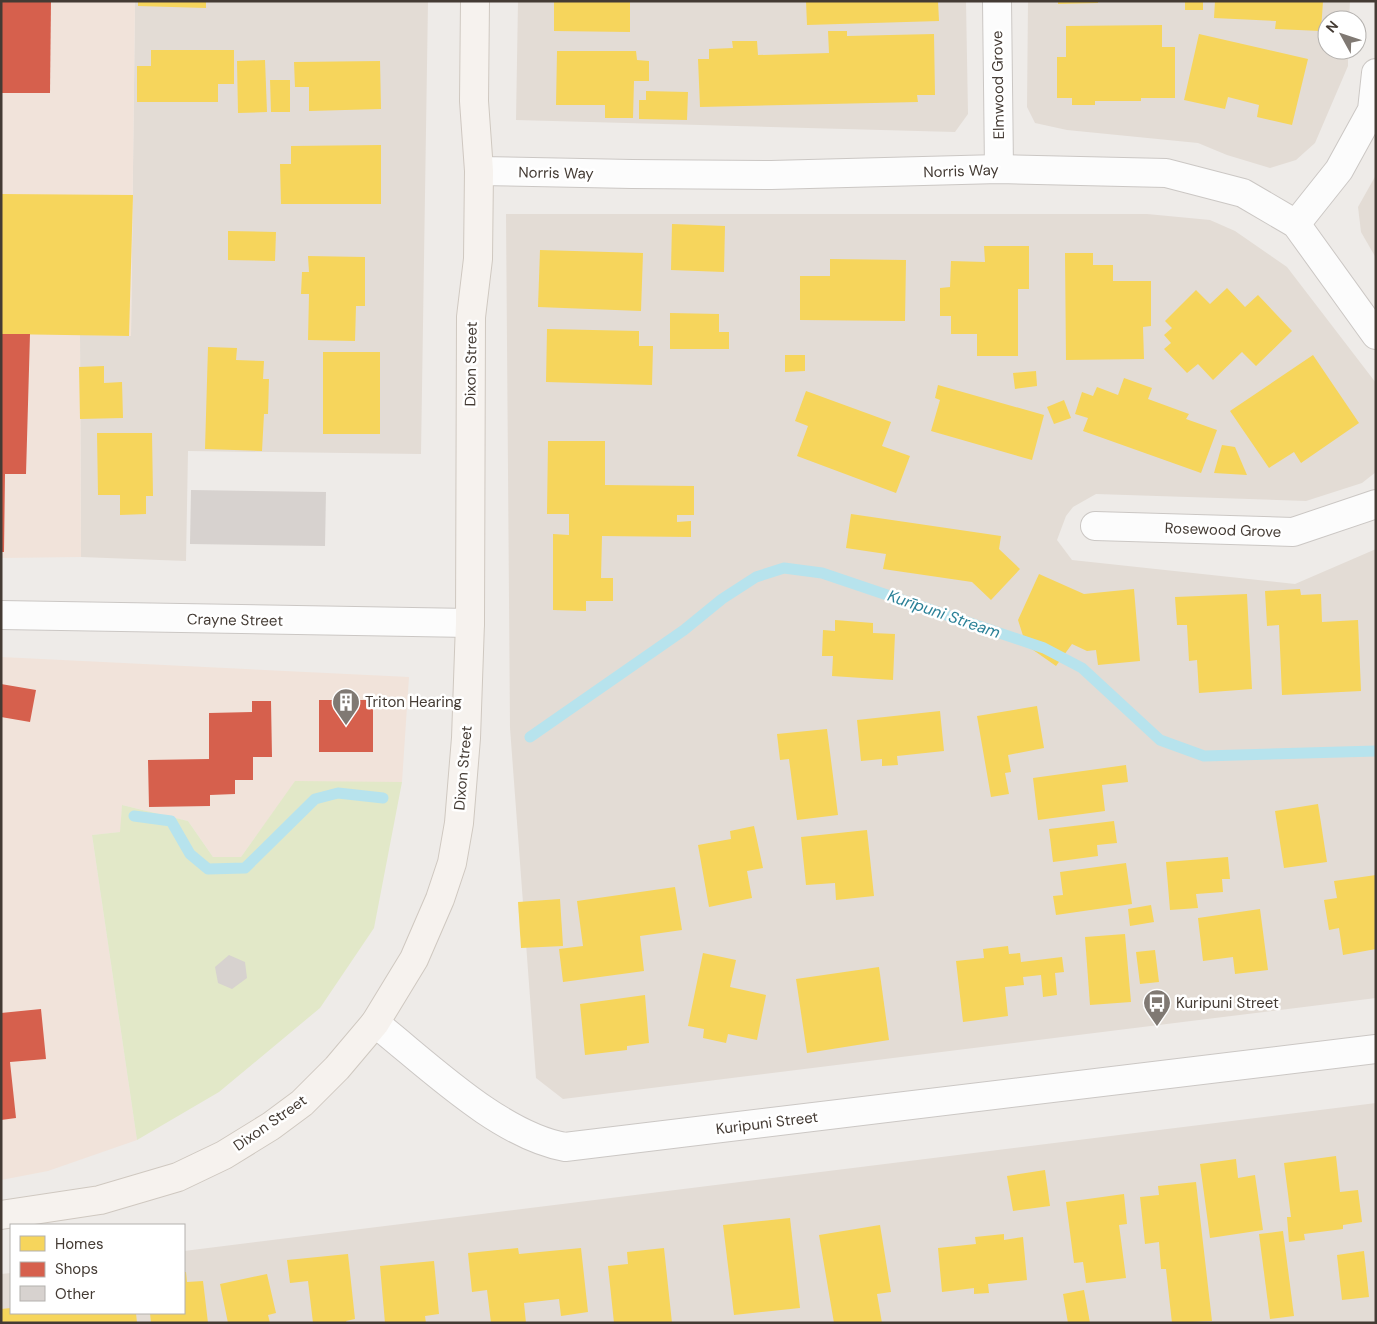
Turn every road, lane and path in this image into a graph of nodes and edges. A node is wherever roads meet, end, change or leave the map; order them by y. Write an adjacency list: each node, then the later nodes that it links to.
1 (475, 1): 5 (main road, Dixon Street)
2 (996, 1): 4 (street, Elmwood Grove)
3 (1376, 73): 6 (street)
4 (999, 169): 5 (street, Norris Way); 6 (street, Norris Way)
5 (479, 171): 11 (main road, Dixon Street)
6 (1296, 224): 7 (street, Norris Way)
7 (1376, 335)
8 (1376, 504): 9 (street, Rosewood Grove)
9 (1095, 526)
10 (1, 615): 11 (street, Crayne Street)
11 (470, 623): 12 (main road, Dixon Street)
12 (375, 1023): 13 (street, Kuripuni Street); 14 (main road, Dixon Street)
13 (1376, 1049)
14 (1, 1215)

